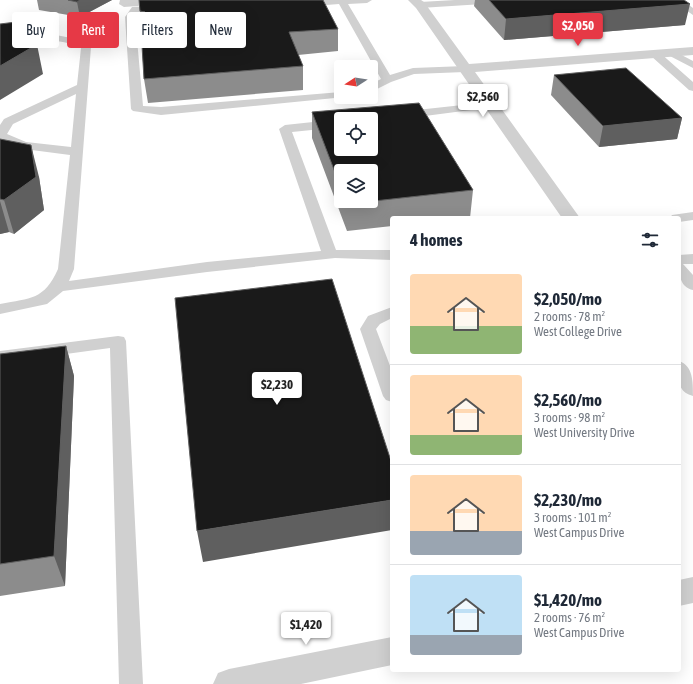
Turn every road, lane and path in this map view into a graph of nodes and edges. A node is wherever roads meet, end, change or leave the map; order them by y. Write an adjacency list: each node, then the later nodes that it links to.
1 (125, 0): 6 (lane)
2 (367, 0): 5 (lane)
3 (499, 0): 7 (lane)
4 (676, 0): 9 (lane)
5 (342, 1): 8 (lane); 16 (lane)
6 (179, 3): 20 (lane)
7 (417, 3): 15 (street)
8 (287, 5)
9 (693, 12)
10 (0, 42): 18 (lane)
11 (693, 51): 12 (street)
12 (672, 53): 13 (street); 14 (lane)
13 (655, 54): 15 (street); 19 (lane)
14 (693, 65)
15 (465, 69): 16 (lane); 21 (street)
16 (387, 80): 17 (lane)
17 (378, 85)
18 (83, 86): 24 (lane); 24 (lane)
19 (693, 88)
20 (334, 96)
21 (490, 105): 22 (lane); 25 (street)
22 (378, 118)
23 (334, 124): 28 (lane)
24 (77, 152): 34 (lane)
25 (571, 216)
26 (693, 216): 27 (lane)
27 (681, 218)
28 (330, 254): 29 (lane); 34 (lane)
29 (390, 255)
30 (693, 259): 31 (lane)
31 (681, 260)
32 (681, 270): 33 (lane)
33 (693, 285)
34 (58, 287): 35 (lane)
35 (0, 309)
36 (390, 313): 40 (lane)
37 (0, 357): 44 (lane)
38 (681, 372): 39 (street)
39 (693, 388)
40 (390, 390)
41 (693, 590): 42 (street)
42 (681, 593)
43 (390, 651): 45 (street)
44 (131, 684)
45 (229, 684)

